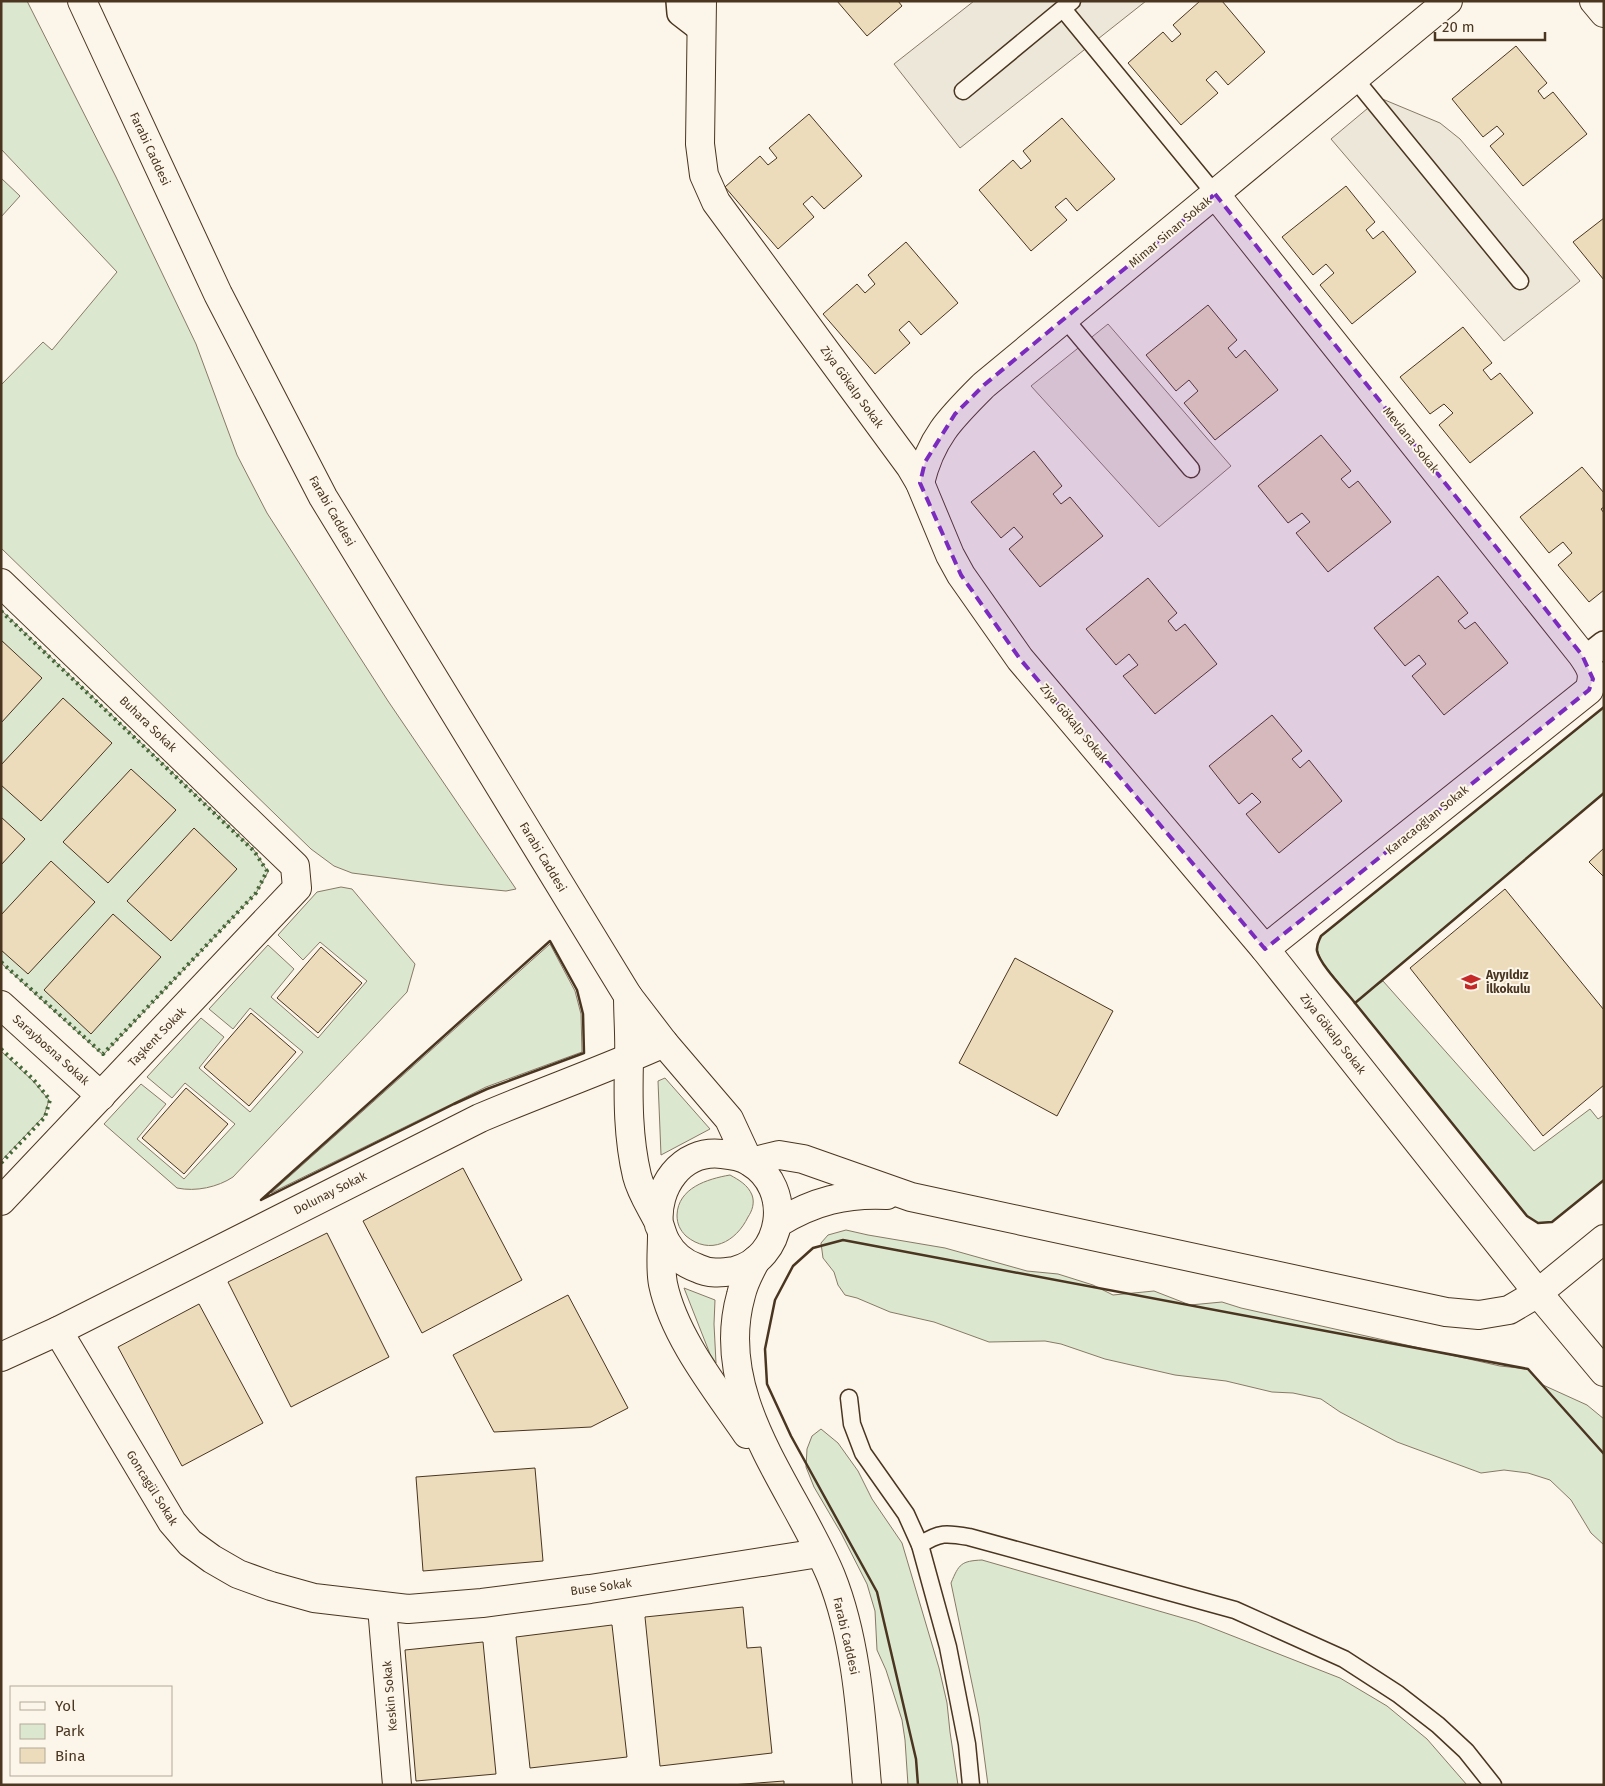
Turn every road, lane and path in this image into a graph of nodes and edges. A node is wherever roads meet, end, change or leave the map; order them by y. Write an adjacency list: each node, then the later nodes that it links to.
1 (82, 1): 21 (street, Farabi Caddesi)
2 (680, 1): 8 (street)
3 (702, 1): 8 (street, Ziya Gökalp Sokak)
4 (1448, 1): 9 (street, Mimar Sinan Sokak)
5 (1594, 1): 7 (street)
6 (1068, 5): 10 (lane); 11 (lane)
7 (1604, 13)
8 (702, 30): 15 (street, Ziya Gökalp Sokak)
9 (1354, 78): 11 (street, Mimar Sinan Sokak); 12 (lane)
10 (963, 90)
11 (1215, 194): 13 (street, Mimar Sinan Sokak); 17 (street, Mevlana Sokak)
12 (1520, 281)
13 (1065, 319): 14 (lane); 15 (street, Mimar Sinan Sokak)
14 (1191, 469)
15 (920, 484): 20 (street, Ziya Gökalp Sokak)
16 (1, 583): 19 (street, Buhara Sokak)
17 (1594, 652): 18 (street, Mevlana Sokak)
18 (1589, 690): 20 (street, Karacaoğlan Sokak)
19 (295, 866): 25 (street, Taşkent Sokak)
20 (1265, 949): 33 (street, Ziya Gökalp Sokak)
21 (628, 996): 23 (street, Farabi Caddesi); 24 (street)
22 (1, 1005): 25 (street, Saraybosna Sokak)
23 (664, 1042): 24 (street, Dolunay Sokak); 26 (street, Farabi Caddesi)
24 (629, 1058): 30 (street); 34 (street, Dolunay Sokak)
25 (101, 1096): 28 (street, Taşkent Sokak)
26 (750, 1161): 27 (street); 29 (street); 30 (street)
27 (911, 1197): 29 (street); 33 (street)
28 (1, 1201)
29 (778, 1222): 32 (street)
30 (661, 1230): 32 (street); 38 (street)
31 (1604, 1239): 33 (street)
32 (756, 1260): 38 (street)
33 (1538, 1293): 36 (street, Ziya Gökalp Sokak)
34 (58, 1331): 35 (street, Dolunay Sokak); 41 (street, Goncagül Sokak)
35 (1, 1357)
36 (1604, 1372)
37 (849, 1398): 39 (lane)
38 (790, 1497): 40 (street, Farabi Caddesi)
39 (920, 1545): 44 (lane); 45 (lane)
40 (819, 1553): 41 (street, Buse Sokak); 43 (street, Farabi Caddesi)
41 (382, 1607): 42 (street, Keskin Sokak)
42 (397, 1785)
43 (867, 1785)
44 (971, 1785)
45 (1493, 1785)

